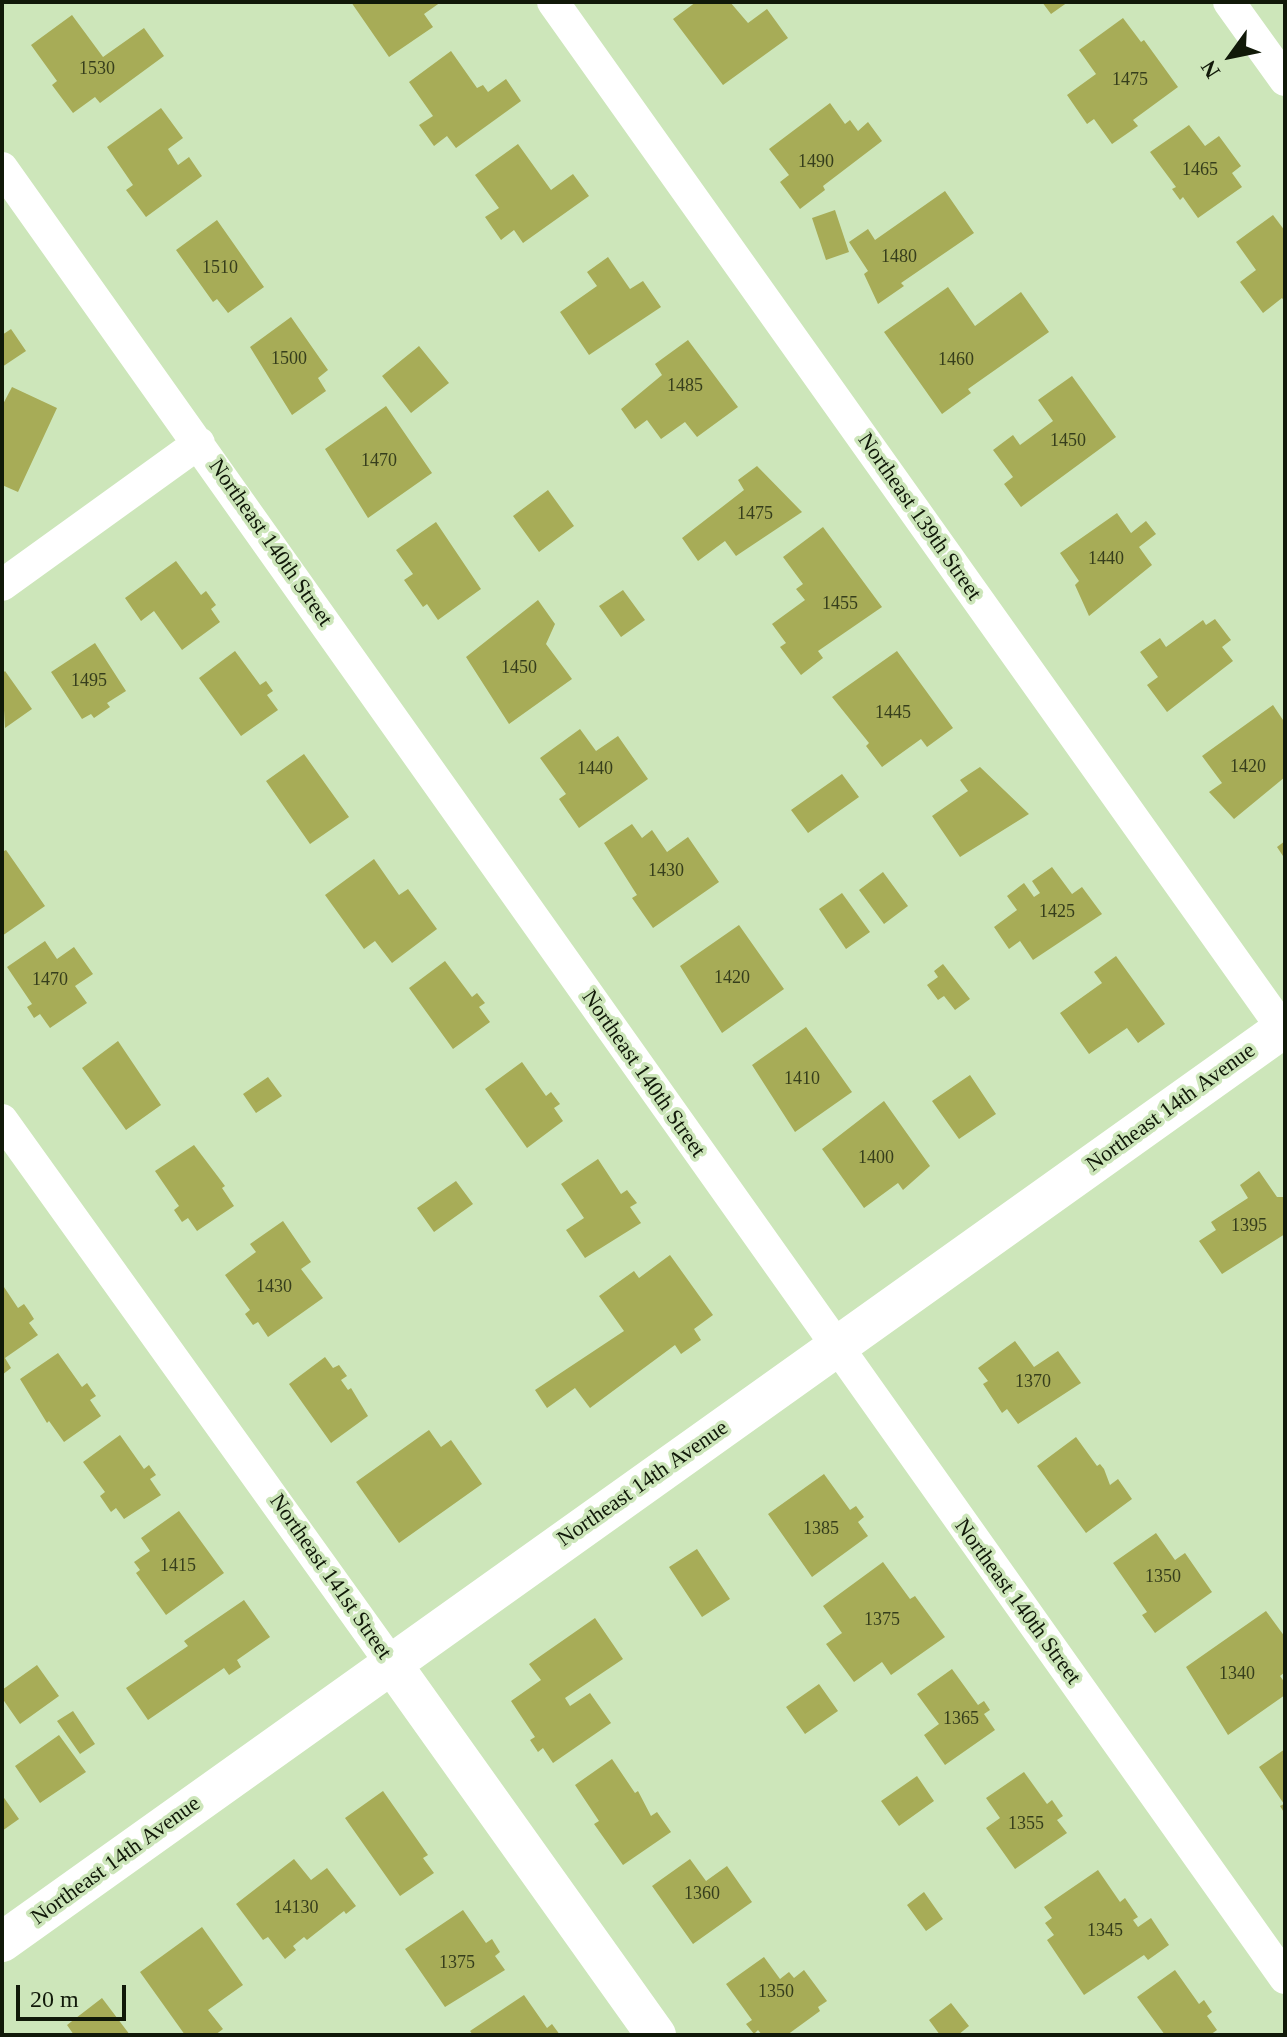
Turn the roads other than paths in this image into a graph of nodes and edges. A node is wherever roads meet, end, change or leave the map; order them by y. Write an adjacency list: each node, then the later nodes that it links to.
1 (553, 2): 7 (street, Northeast 139th Street)
2 (1229, 2): 3 (street)
3 (1285, 80)
4 (2, 168): 5 (street, Northeast 140th Street)
5 (199, 443): 6 (street); 9 (street, Northeast 140th Street)
6 (2, 585)
7 (1284, 1029): 9 (street, Northeast 14th Avenue)
8 (2, 1120): 10 (street, Northeast 141st Street)
9 (835, 1348): 10 (street, Northeast 14th Avenue); 12 (street, Northeast 140th Street)
10 (391, 1663): 11 (street, Northeast 14th Avenue); 13 (street, Northeast 141st Street)
11 (2, 1942)
12 (1285, 1978)
13 (656, 2035)

